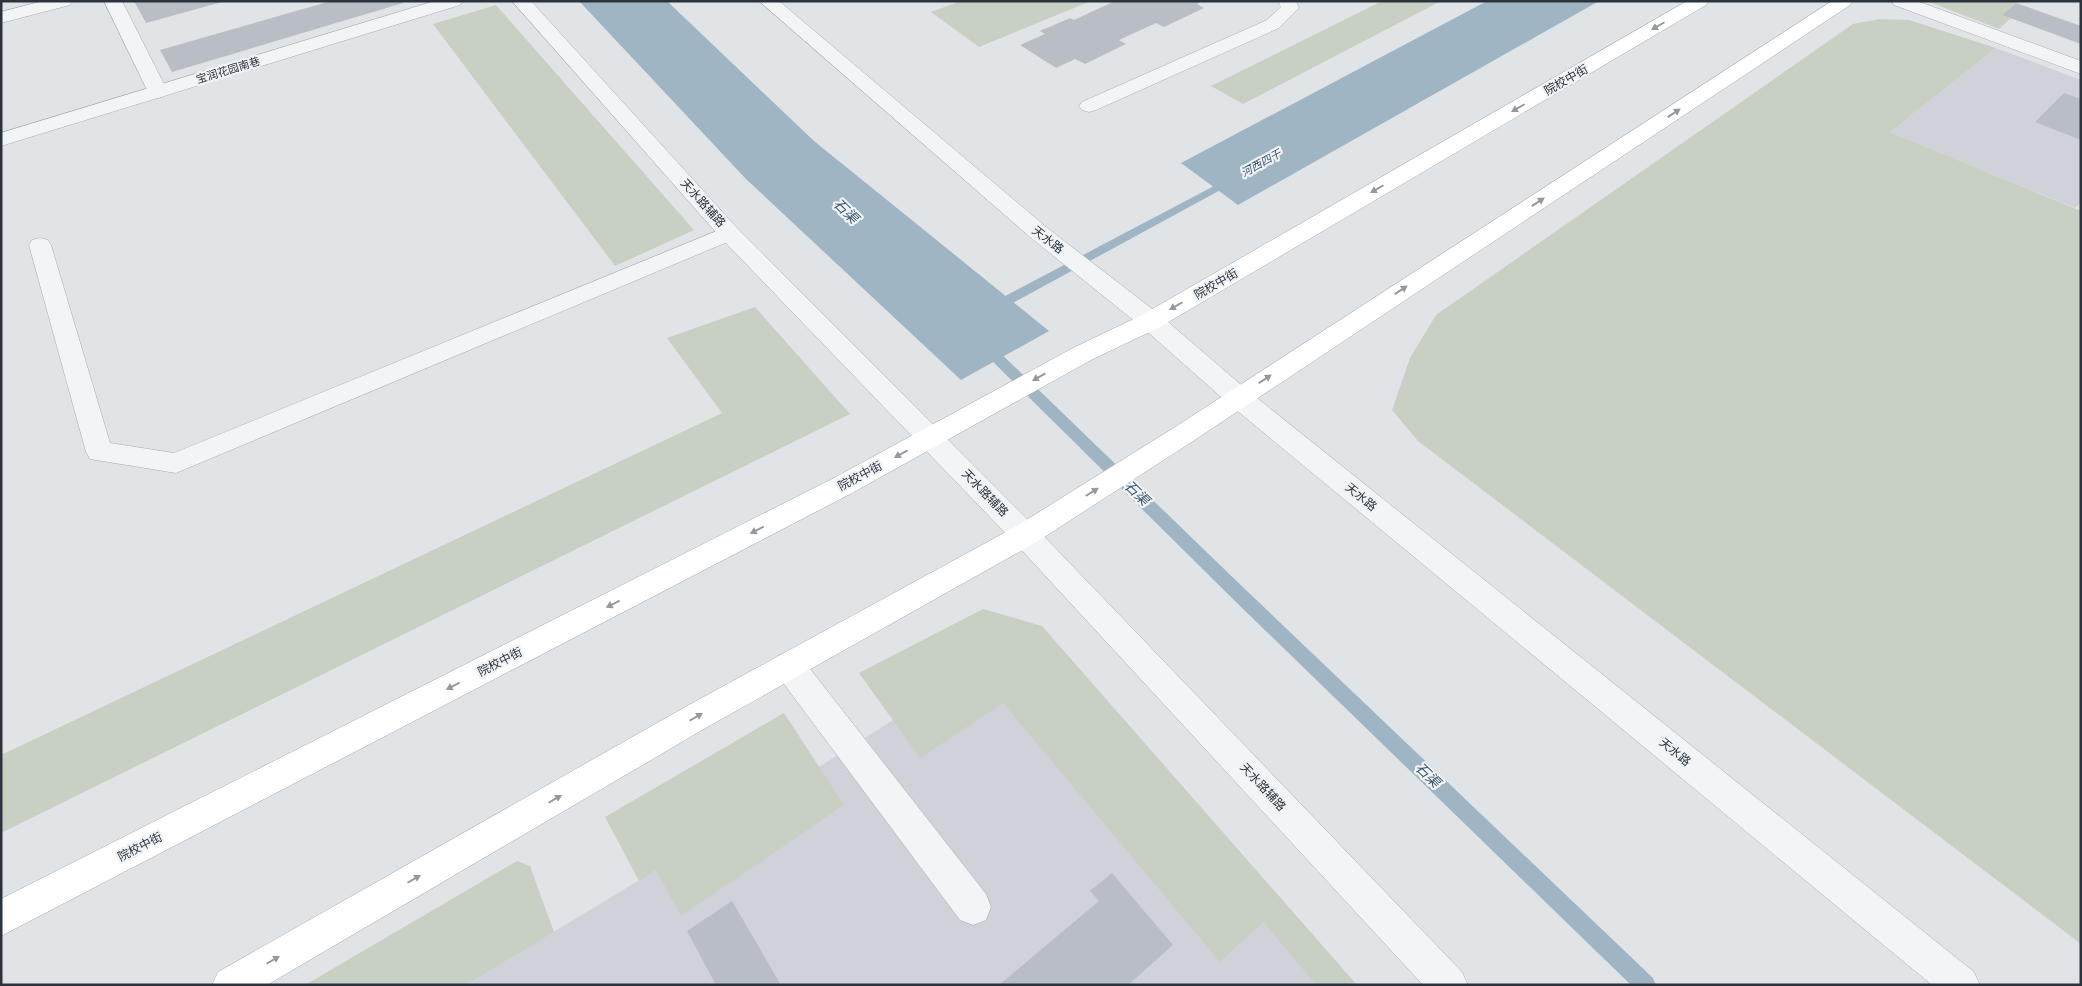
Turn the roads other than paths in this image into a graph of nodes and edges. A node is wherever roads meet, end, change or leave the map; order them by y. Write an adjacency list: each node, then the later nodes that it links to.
1 (64, 1): 10 (street)
2 (114, 1): 12 (street)
3 (454, 1): 12 (street, 宝润花园南巷)
4 (521, 1): 15 (street, 天水路辅路)
5 (768, 1): 17 (street, 天水路)
6 (1287, 1): 13 (street)
7 (1700, 1): 17 (main road, 院校中街, one-way to 17)
8 (1844, 1): 18 (main road, one-way to 8)
9 (1900, 1): 11 (street)
10 (1, 18)
11 (2081, 68)
12 (158, 92): 14 (street, 宝润花园南巷)
13 (1089, 106)
14 (1, 140)
15 (729, 232): 16 (street); 19 (street, 天水路辅路)
16 (40, 245)
17 (1151, 321): 18 (street, 天水路); 19 (main road, 院校中街, one-way to 19)
18 (1238, 397): 20 (main road, one-way to 18); 26 (street, 天水路)
19 (930, 438): 20 (street, 天水路辅路); 23 (main road, 院校中街, one-way to 23)
20 (1038, 526): 21 (main road); 25 (street, 天水路辅路)
21 (789, 666): 22 (street); 24 (main road, one-way to 21)
22 (973, 907)
23 (1, 918)
24 (231, 985)
25 (1449, 985)
26 (1960, 985)

